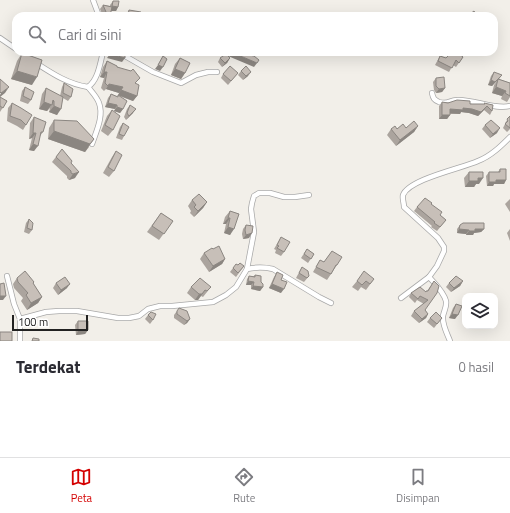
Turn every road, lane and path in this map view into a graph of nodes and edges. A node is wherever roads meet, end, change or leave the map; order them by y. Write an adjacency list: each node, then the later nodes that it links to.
1 (93, 0): 2 (street)
2 (98, 12)
3 (0, 38): 4 (street)
4 (12, 46)
5 (102, 56): 9 (street)
6 (125, 56): 8 (street)
7 (31, 60): 9 (street)
8 (217, 72)
9 (88, 87): 13 (street)
10 (432, 93): 11 (street)
11 (510, 106)
12 (510, 137): 17 (street)
13 (92, 144)
14 (309, 195): 15 (street)
15 (247, 269): 19 (street); 20 (street)
16 (7, 276): 20 (street)
17 (429, 277): 18 (street); 22 (street)
18 (401, 298)
19 (331, 304)
20 (20, 319): 21 (street)
21 (20, 341)
22 (450, 341)

